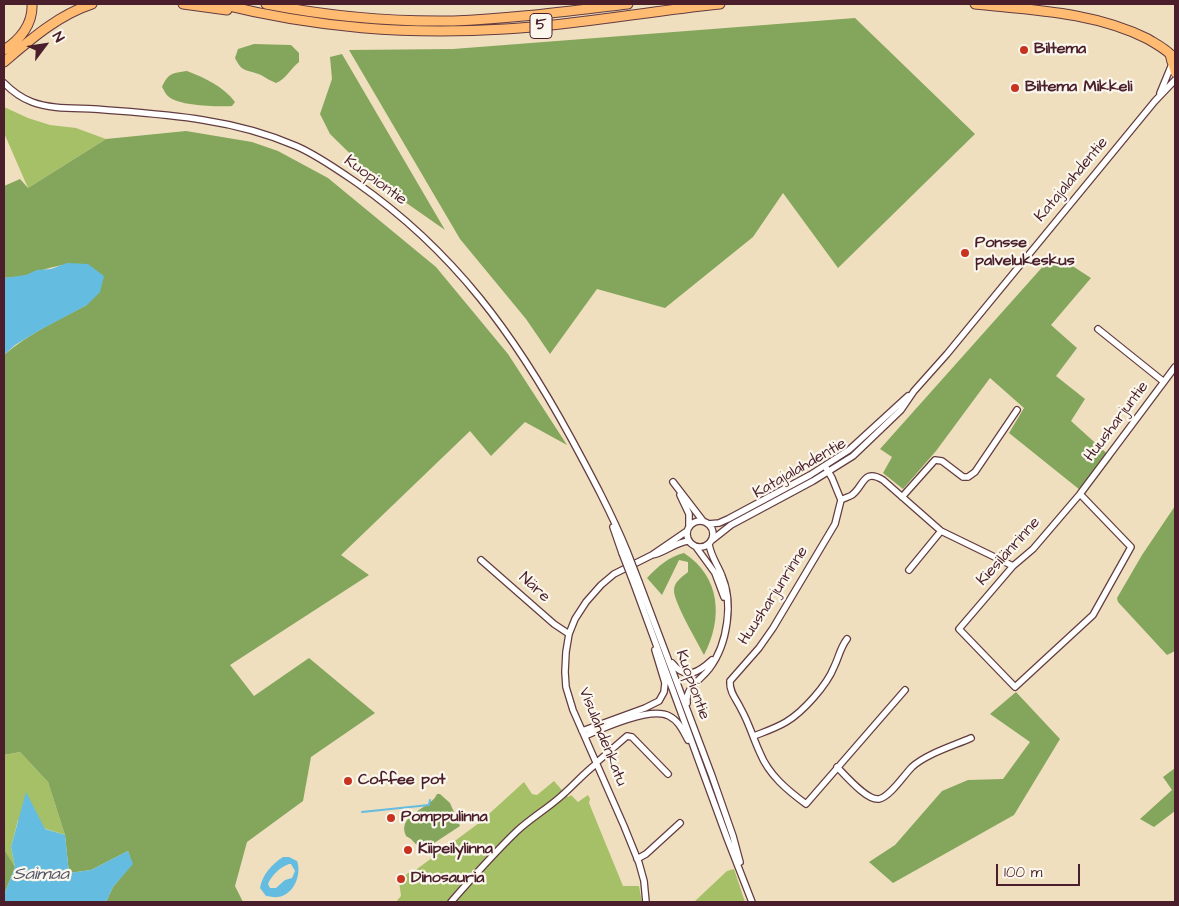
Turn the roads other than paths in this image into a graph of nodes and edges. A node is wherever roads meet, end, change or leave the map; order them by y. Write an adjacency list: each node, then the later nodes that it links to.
1 (32, 4): 10 (highway)
2 (92, 4): 12 (highway)
3 (182, 4): 9 (highway)
4 (220, 4): 9 (highway, 5)
5 (266, 4): 6 (highway, 5)
6 (628, 4)
7 (720, 4): 9 (highway, 5)
8 (975, 4): 11 (highway)
9 (262, 14)
10 (4, 50)
11 (1173, 61): 13 (main road); 16 (street, Katajalahdentie)
12 (4, 62)
13 (1175, 73)
14 (1175, 80): 16 (street, Katajalahdentie)
15 (4, 83): 36 (street, Kuopiontie, bridge)
16 (1155, 101): 21 (street, Katajalahdentie)
17 (1098, 329): 19 (street)
18 (1175, 367): 19 (street, Huusharjuntie)
19 (1164, 382): 22 (street, Huusharjuntie)
20 (1017, 410): 23 (street)
21 (827, 469): 24 (street); 25 (street, Katajalahdentie); 29 (street, Katajalahdentie)
22 (1080, 494): 33 (street, Kiesilänrinne); 33 (street, Kiesilänrinne)
23 (902, 497): 24 (street); 27 (street)
24 (841, 500): 43 (street, Huusharjunrinne)
25 (705, 523): 26 (street); 26 (street); 29 (street)
26 (688, 529): 28 (street); 31 (street, Visulahdenkatu)
27 (941, 531): 33 (street); 34 (street)
28 (688, 541): 30 (street); 31 (street, Visulahdenkatu)
29 (710, 542): 30 (street); 35 (street)
30 (696, 547): 35 (street)
31 (652, 555): 37 (street, Visulahdenkatu)
32 (481, 560): 37 (street, Näre)
33 (1013, 566)
34 (909, 570)
35 (727, 607): 39 (street)
36 (654, 628): 39 (street); 41 (street, Kuopiontie); 42 (street); 47 (street, Kuopiontie)
37 (569, 634): 42 (street, Visulahdenkatu)
38 (847, 639): 43 (street)
39 (714, 659): 41 (street)
40 (905, 690): 46 (street, Huusharjunrinne)
41 (692, 724): 51 (street, Kuopiontie)
42 (584, 734): 45 (street, Visulahdenkatu); 47 (street)
43 (754, 736): 46 (street, Huusharjunrinne)
44 (971, 738): 46 (street)
45 (596, 764): 48 (street); 50 (street, Visulahdenkatu); 52 (street)
46 (837, 767)
47 (704, 773): 51 (street, Kuopiontie)
48 (668, 774)
49 (680, 824): 50 (street)
50 (637, 858): 53 (street, Visulahdenkatu)
51 (747, 888): 54 (street, Kuopiontie)
52 (451, 902)
53 (646, 902)
54 (752, 902)

